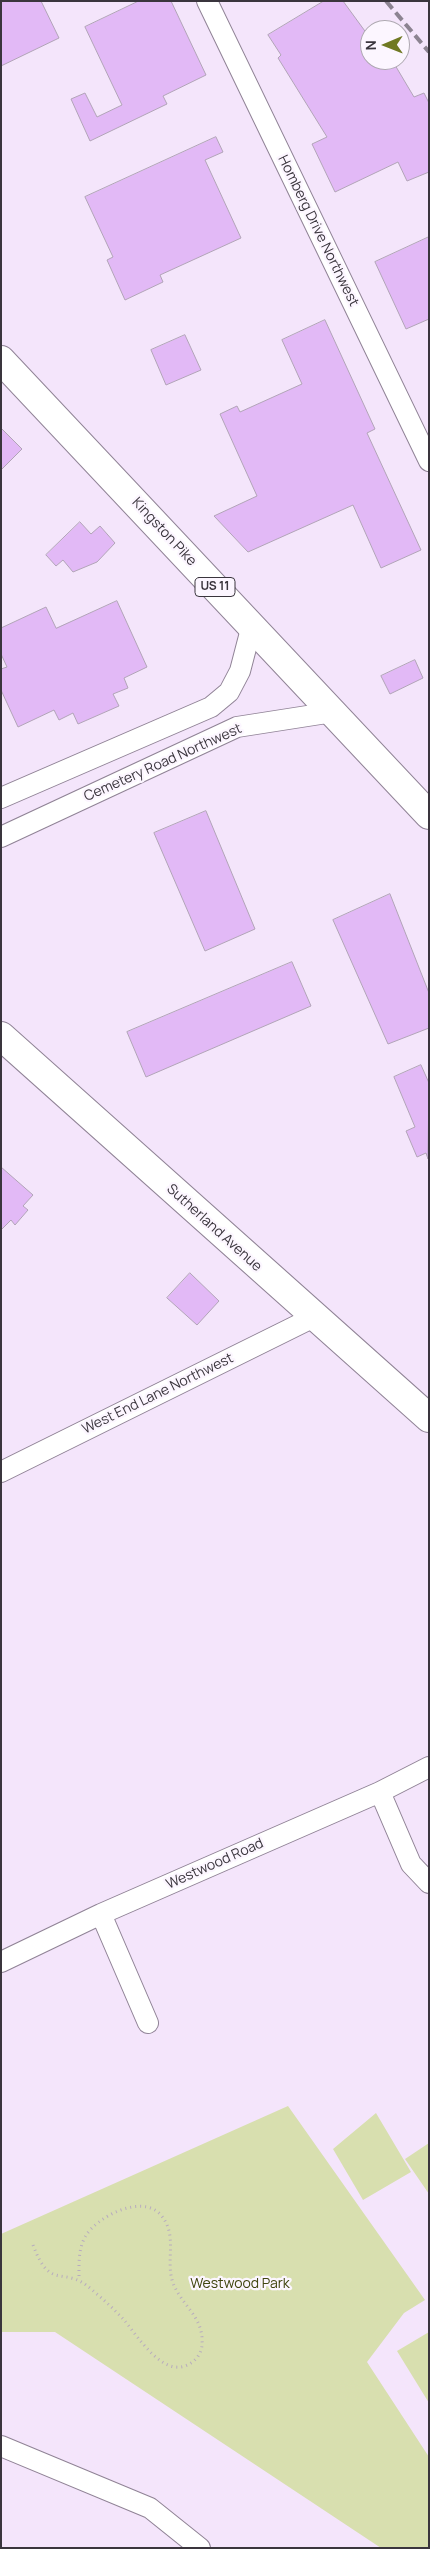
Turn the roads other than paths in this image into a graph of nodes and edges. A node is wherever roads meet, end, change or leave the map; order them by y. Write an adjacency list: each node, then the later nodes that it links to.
1 (207, 1): 3 (street, Homberg Drive Northwest)
2 (1, 360): 4 (main road, Kingston Pike / US 11)
3 (429, 461)
4 (252, 625): 5 (main road, Kingston Pike / US 11); 6 (street)
5 (333, 712): 7 (main road, Kingston Pike / US 11); 8 (street, Cemetery Road Northwest)
6 (1, 798)
7 (429, 815)
8 (1, 837)
9 (1, 1036): 10 (main road, Sutherland Avenue)
10 (314, 1317): 11 (main road, Sutherland Avenue); 12 (street, West End Lane Northwest)
11 (429, 1418)
12 (1, 1472)
13 (429, 1767): 14 (street, Westwood Road)
14 (380, 1792): 15 (street); 16 (street, Westwood Road)
15 (429, 1883)
16 (101, 1914): 17 (street, Westwood Road); 18 (street)
17 (1, 1962)
18 (148, 2023)
19 (1, 2446): 20 (street)
20 (200, 2548)

